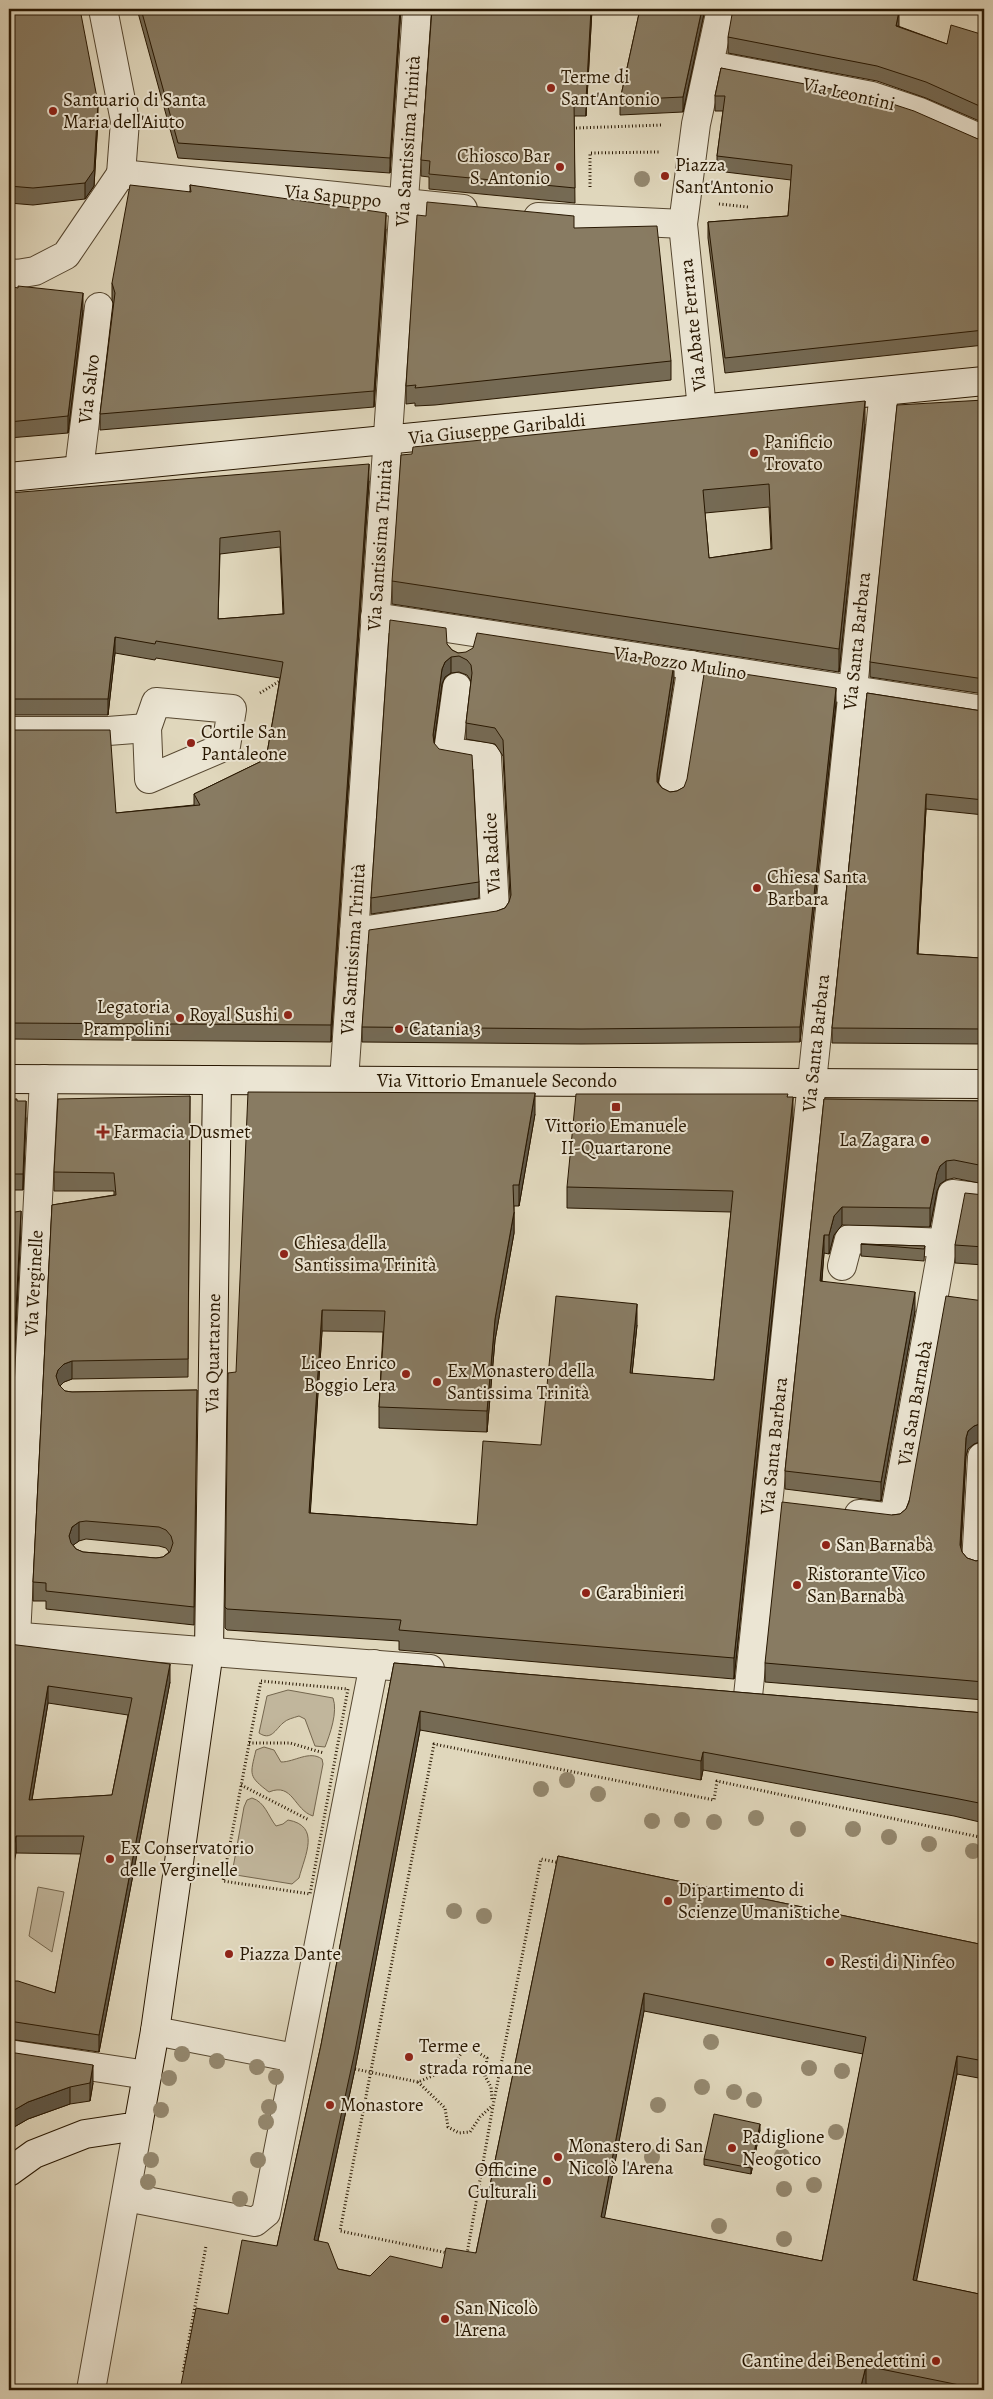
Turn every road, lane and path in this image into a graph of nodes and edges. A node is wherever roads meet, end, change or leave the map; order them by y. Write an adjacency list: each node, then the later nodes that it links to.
1 (103, 9): 9 (street)
2 (417, 9): 10 (street, Via Santissima Trinità)
3 (721, 9): 4 (street)
4 (709, 65): 5 (street); 7 (street, Via Leontini)
5 (696, 124): 6 (path); 8 (street)
6 (576, 128)
7 (984, 140)
8 (691, 160): 11 (path); 12 (street)
9 (121, 174): 10 (street, Via Sapuppo); 13 (street)
10 (403, 204): 11 (street, Via Sapuppo); 18 (street, Via Santissima Trinità)
11 (582, 220): 12 (street)
12 (684, 233): 17 (street, Via Abate Ferrara)
13 (9, 273)
14 (99, 307): 19 (street, Via Salvo)
15 (984, 380): 16 (street, Via Giuseppe Garibaldi)
16 (884, 391): 17 (street, Via Giuseppe Garibaldi); 25 (street, Via Santa Barbara)
17 (702, 409): 18 (street, Via Giuseppe Garibaldi)
18 (387, 440): 19 (street, Via Giuseppe Garibaldi); 21 (street, Via Santissima Trinità)
19 (80, 470): 20 (street, Via Giuseppe Garibaldi)
20 (9, 477)
21 (375, 617): 22 (street, Via Pozzo Mulino); 31 (street, Via Santissima Trinità)
22 (692, 665): 25 (street, Via Pozzo Mulino); 30 (street)
23 (288, 676): 26 (path)
24 (457, 687): 31 (street, Via Radice)
25 (852, 689): 27 (street, Via Pozzo Mulino); 36 (street, Via Santa Barbara)
26 (232, 709): 28 (street); 28 (street)
27 (984, 710)
28 (147, 728): 29 (street)
29 (9, 731)
30 (672, 792)
31 (354, 932): 35 (street, Via Santissima Trinità)
32 (9, 1079): 33 (street, Via Vittorio Emanuele Secondo)
33 (44, 1079): 34 (street, Via Vittorio Emanuele Secondo); 46 (street, Via Verginelle)
34 (217, 1080): 35 (street, Via Vittorio Emanuele Secondo); 47 (street, Via Quartarone)
35 (344, 1081): 36 (street, Via Vittorio Emanuele Secondo)
36 (812, 1083): 37 (street, Via Vittorio Emanuele Secondo); 42 (street, Via Santa Barbara)
37 (984, 1084)
38 (984, 1198): 39 (street, Via San Barnabà)
39 (945, 1243): 40 (street); 44 (street, Via San Barnabà)
40 (842, 1266)
41 (984, 1458): 45 (street)
42 (768, 1503): 43 (street); 51 (street, Via Santa Barbara)
43 (797, 1506)
44 (836, 1511)
45 (976, 1564)
46 (12, 1636): 47 (street)
47 (209, 1639): 48 (street); 59 (street, Via Quartarone)
48 (374, 1664): 49 (street); 56 (street)
49 (450, 1671)
50 (718, 1694): 51 (street)
51 (748, 1696): 52 (street)
52 (778, 1699)
53 (249, 1743): 54 (path); 54 (path); 55 (path)
54 (336, 1757): 56 (path)
55 (241, 1785): 56 (path); 56 (path)
56 (331, 1832): 61 (street)
57 (984, 1838): 63 (path)
58 (570, 1866): 66 (path)
59 (155, 2031): 61 (street); 64 (street, Via Quartarone)
60 (9, 2054): 64 (street)
61 (295, 2058): 69 (street)
62 (355, 2069): 63 (path)
63 (370, 2072): 65 (path); 71 (path)
64 (147, 2075): 67 (street, Via Quartarone)
65 (418, 2082): 66 (path); 66 (path)
66 (493, 2106): 72 (path)
67 (138, 2126): 68 (street); 69 (street, Via Quartarone)
68 (9, 2172)
69 (126, 2197): 74 (street)
70 (207, 2245): 73 (path)
71 (457, 2255)
72 (467, 2257)
73 (182, 2381)
74 (91, 2390)

